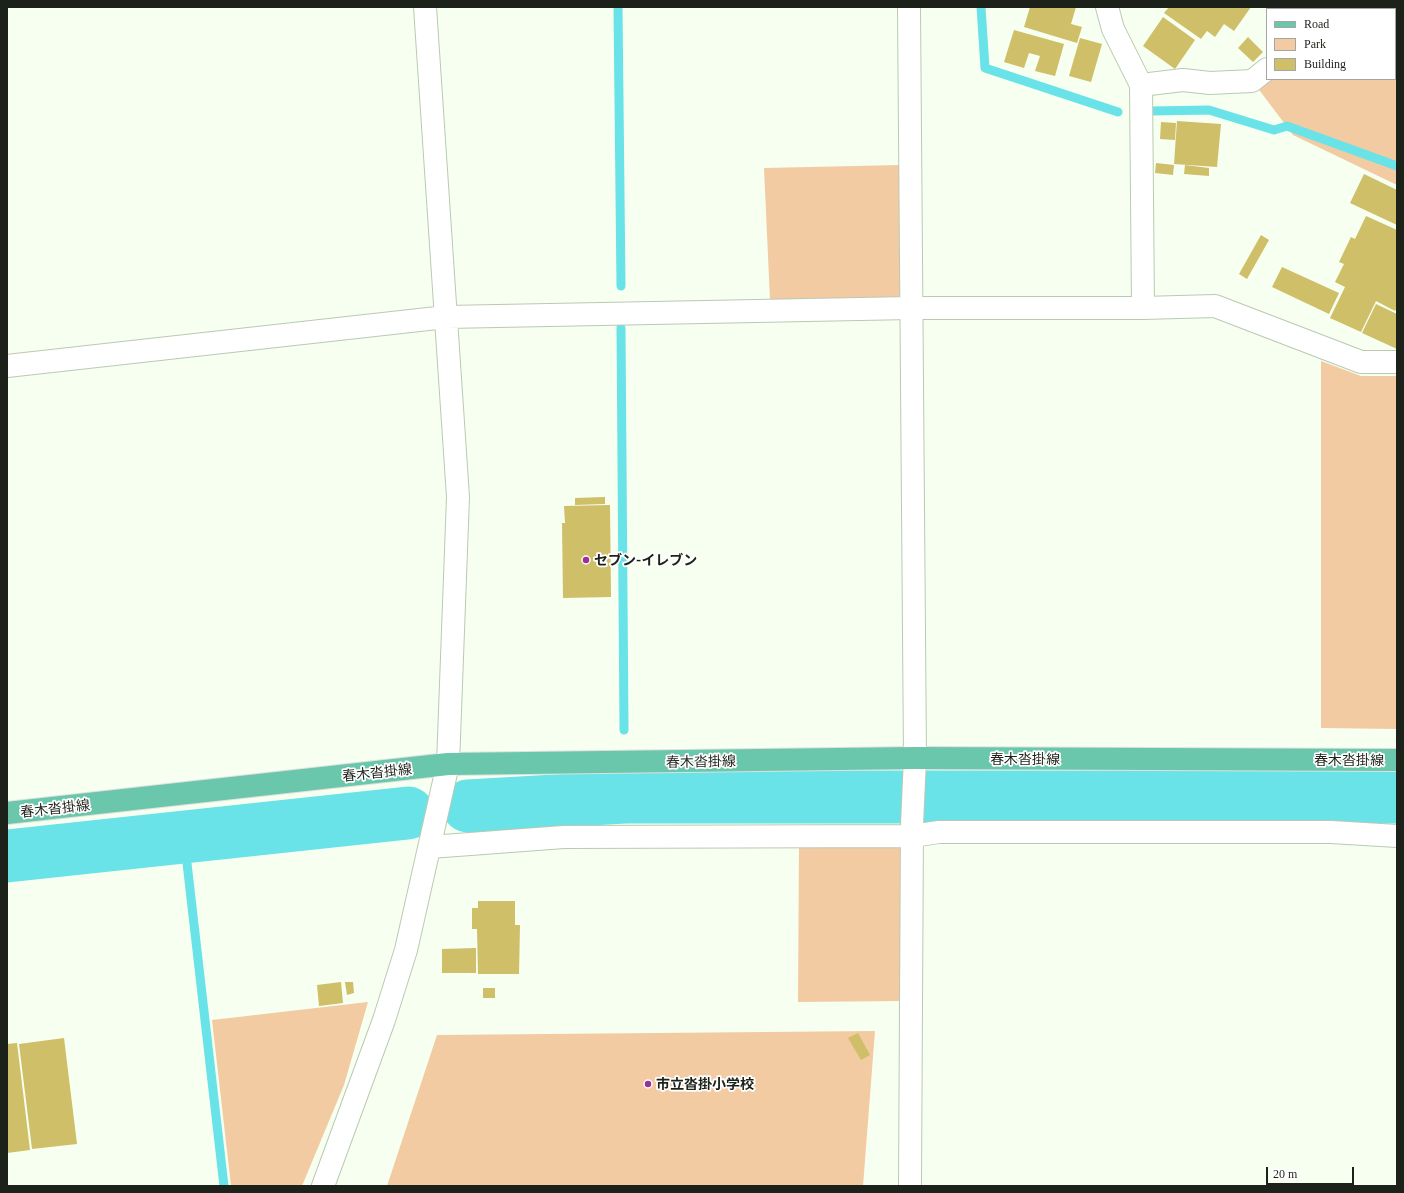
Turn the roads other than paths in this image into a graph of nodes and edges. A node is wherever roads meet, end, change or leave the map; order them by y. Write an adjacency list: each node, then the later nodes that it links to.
1 (425, 7): 8 (street)
2 (909, 7): 6 (street)
3 (1107, 7): 5 (street)
4 (1266, 70): 5 (street)
5 (1141, 85): 7 (street)
6 (911, 308): 7 (street); 8 (street); 11 (street)
7 (1143, 308): 9 (street)
8 (446, 318): 10 (street); 13 (street)
9 (1397, 362)
10 (7, 366)
11 (915, 758): 12 (main road, 春木沓掛線); 13 (main road, 春木沓掛線); 15 (street)
12 (1397, 760)
13 (448, 764): 14 (main road, 春木沓掛線); 17 (street)
14 (7, 814)
15 (912, 830): 16 (street); 17 (street); 19 (street)
16 (1397, 836)
17 (430, 847): 18 (street)
18 (323, 1186)
19 (910, 1186)

